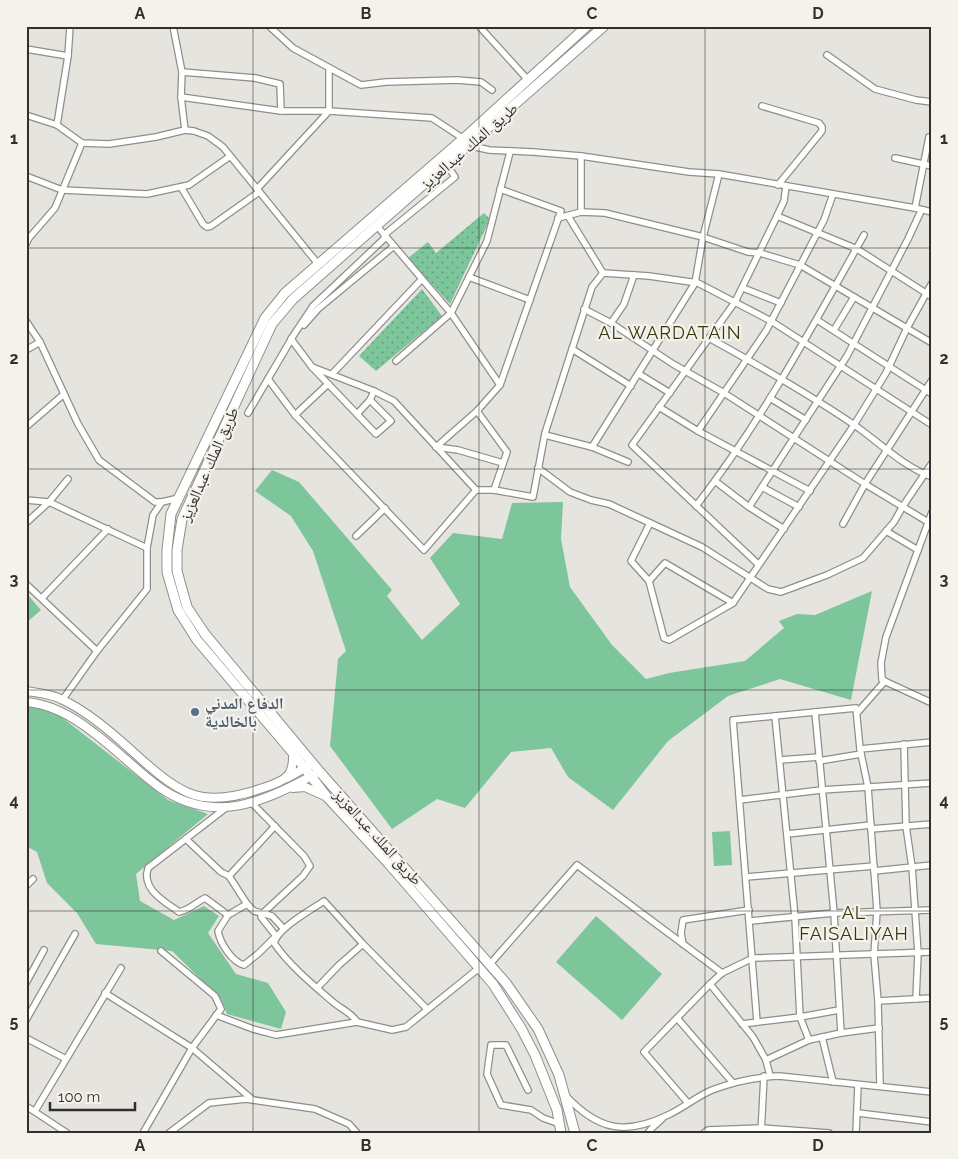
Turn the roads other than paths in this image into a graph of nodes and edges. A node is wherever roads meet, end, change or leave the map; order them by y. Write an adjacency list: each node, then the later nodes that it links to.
1 (70, 26): 9 (street)
2 (174, 26): 11 (street)
3 (269, 26): 10 (street)
4 (479, 26): 12 (street)
5 (587, 26): 12 (highway, طريق الملك عبدالعزيز)
6 (604, 26): 25 (highway, طريق الملك عبدالعزيز)
7 (26, 49): 9 (street)
8 (827, 55): 15 (street)
9 (68, 56): 20 (street)
10 (329, 68): 13 (street); 18 (street)
11 (182, 72): 14 (street); 17 (street)
12 (528, 80): 23 (highway, طريق الملك عبدالعزيز)
13 (492, 90)
14 (181, 97): 17 (street); 21 (street)
15 (932, 102)
16 (762, 106): 35 (street)
17 (281, 111): 18 (street)
18 (329, 111): 23 (street); 40 (street)
19 (26, 115): 20 (street)
20 (57, 125): 24 (street)
21 (185, 130): 24 (street); 28 (street)
22 (929, 137): 30 (street)
23 (463, 139): 25 (street); 57 (highway, طريق الملك عبدالعزيز)
24 (82, 143): 39 (street)
25 (471, 144): 26 (street); 31 (highway, طريق الملك عبدالعزيز)
26 (510, 152): 27 (street); 38 (street)
27 (581, 156): 33 (street); 43 (street)
28 (229, 157): 37 (street); 40 (street)
29 (896, 158): 30 (street)
30 (923, 164): 32 (street); 42 (street)
31 (447, 165): 48 (highway, طريق الملك عبدالعزيز); 51 (street)
32 (932, 166)
33 (719, 174): 35 (street); 52 (street)
34 (26, 176): 39 (street)
35 (778, 185): 36 (street)
36 (786, 186): 41 (street); 46 (street)
37 (181, 187): 39 (street); 40 (street)
38 (500, 189): 47 (street); 62 (street)
39 (62, 190): 53 (street)
40 (258, 191): 57 (street)
41 (833, 194): 42 (street); 49 (street)
42 (918, 209): 44 (street); 59 (street)
43 (581, 212): 45 (street); 52 (street)
44 (932, 212)
45 (568, 216): 47 (street); 60 (street)
46 (777, 216): 49 (street); 56 (street)
47 (558, 218): 70 (street)
48 (376, 226): 51 (street); 188 (highway, طريق الملك عبدالعزيز)
49 (818, 232): 55 (street); 58 (street)
50 (864, 235): 55 (street)
51 (385, 236): 54 (street); 83 (street)
52 (704, 237): 56 (street); 64 (street)
53 (26, 244)
54 (394, 246): 63 (street); 83 (street)
55 (857, 249): 59 (street); 66 (street)
56 (760, 253): 58 (street); 67 (street)
57 (318, 264): 147 (highway, طريق الملك عبدالعزيز)
58 (800, 265): 66 (street); 72 (street)
59 (891, 271): 68 (street); 73 (street)
60 (603, 273): 61 (street); 74 (street)
61 (634, 275): 64 (street); 79 (street)
62 (469, 277): 70 (street); 75 (street)
63 (422, 279): 75 (street); 97 (street)
64 (694, 283): 71 (street); 90 (street)
65 (932, 283): 68 (street)
66 (836, 286): 69 (street); 76 (street)
67 (743, 288): 71 (street); 72 (street)
68 (929, 295): 80 (street)
69 (854, 297): 73 (street); 81 (street)
70 (530, 300): 103 (street)
71 (735, 302): 78 (street); 82 (street)
72 (781, 303): 78 (street)
73 (872, 307): 80 (street); 86 (street)
74 (584, 309): 79 (street); 88 (street)
75 (451, 313): 92 (street); 103 (street)
76 (817, 320): 81 (street); 85 (street)
77 (26, 321): 84 (street)
78 (771, 322): 85 (street); 91 (street)
79 (611, 323): 90 (street)
80 (907, 328): 87 (street); 95 (street)
81 (834, 330): 86 (street)
82 (709, 338): 91 (street); 96 (street)
83 (291, 339): 94 (street); 99 (street)
84 (40, 342): 89 (street); 110 (street)
85 (804, 343): 93 (street); 100 (street)
86 (854, 343): 93 (street); 95 (street)
87 (932, 343)
88 (572, 349): 104 (street); 126 (street)
89 (26, 350)
90 (652, 351): 96 (street); 98 (street)
91 (748, 359): 100 (street); 109 (street)
92 (396, 361)
93 (840, 366): 105 (street); 113 (street)
94 (312, 367): 97 (street); 102 (street)
95 (889, 367): 105 (street); 107 (street)
96 (685, 371): 108 (street); 109 (street)
97 (332, 374): 106 (street)
98 (639, 374): 104 (street); 108 (street)
99 (268, 379): 117 (street); 119 (street)
100 (782, 380): 111 (street); 113 (street)
101 (932, 380): 107 (street)
102 (328, 384): 118 (street); 119 (street)
103 (500, 385): 115 (street)
104 (631, 386): 129 (street)
105 (876, 389): 116 (street); 122 (street)
106 (374, 391): 112 (street); 128 (street)
107 (929, 392): 116 (street)
108 (670, 393): 114 (street)
109 (724, 393): 120 (street); 125 (street)
110 (64, 394): 124 (street); 150 (street)
111 (770, 398): 120 (street); 121 (street)
112 (370, 400): 118 (street); 118 (street)
113 (818, 402): 121 (street); 122 (street)
114 (659, 408): 125 (street); 151 (street)
115 (477, 411): 128 (street); 135 (street)
116 (912, 412): 123 (street); 130 (street)
117 (248, 413)
118 (357, 414)
119 (296, 415): 155 (street)
120 (759, 416): 127 (street); 131 (street)
121 (806, 420): 127 (street)
122 (854, 425): 130 (street); 132 (street)
123 (932, 425)
124 (26, 427)
125 (698, 431): 131 (street)
126 (545, 435): 129 (street); 136 (street)
127 (794, 438): 132 (street); 137 (street)
128 (436, 447): 135 (street); 144 (street)
129 (592, 447): 133 (street)
130 (888, 450): 138 (street); 142 (street)
131 (736, 451): 137 (street); 141 (street)
132 (830, 461): 142 (street); 146 (street)
133 (628, 462)
134 (932, 462): 138 (street)
135 (504, 463): 145 (street)
136 (538, 468): 145 (street); 159 (street)
137 (773, 471): 143 (street); 146 (street)
138 (924, 474): 139 (street); 152 (street)
139 (932, 477)
140 (68, 479): 149 (street)
141 (716, 481): 151 (street); 153 (street)
142 (865, 484): 152 (street); 160 (street)
143 (762, 487): 153 (street); 154 (street)
144 (476, 490): 145 (street); 155 (street)
145 (494, 490)
146 (810, 491): 154 (street)
147 (179, 498): 150 (street); 185 (highway, طريق الملك عبدالعزيز)
148 (26, 500): 149 (street)
149 (49, 502): 158 (street); 161 (street)
150 (162, 502): 165 (street)
151 (696, 506): 167 (street)
152 (902, 506): 157 (street); 163 (street)
153 (749, 507): 162 (street)
154 (799, 507): 162 (street)
155 (385, 508): 164 (street)
156 (932, 512): 157 (street)
157 (930, 521): 166 (street)
158 (26, 523)
159 (650, 523): 168 (street); 169 (street)
160 (844, 524)
161 (108, 529): 165 (street); 171 (street)
162 (784, 529): 167 (street)
163 (886, 531): 166 (street); 168 (street)
164 (356, 536)
165 (147, 548): 173 (street)
166 (918, 550): 174 (street)
167 (758, 564): 168 (street)
168 (750, 577): 172 (street)
169 (648, 581): 172 (street); 172 (street)
170 (26, 584): 171 (street)
171 (42, 598): 173 (street)
172 (733, 603)
173 (97, 651): 176 (street)
174 (885, 681): 178 (street); 180 (street)
175 (26, 691): 176 (main road)
176 (63, 700): 190 (main road)
177 (26, 702): 200 (main road)
178 (932, 703)
179 (815, 712): 180 (street); 181 (street); 186 (street)
180 (857, 713): 184 (street)
181 (775, 716): 187 (street); 198 (street)
182 (932, 742): 183 (street)
183 (904, 744): 184 (street); 192 (street)
184 (861, 751): 186 (street); 193 (street)
185 (293, 753): 189 (highway, طريق الملك عبدالعزيز); 190 (main road)
186 (819, 759): 187 (street); 195 (street)
187 (780, 760): 196 (street)
188 (317, 767): 189 (main road); 240 (highway, طريق الملك عبدالعزيز)
189 (308, 772): 190 (main road); 194 (main road); 197 (highway, طريق الملك عبدالعزيز)
190 (284, 780)
191 (932, 784): 192 (street)
192 (905, 785): 193 (street); 203 (street)
193 (868, 787): 195 (street); 204 (street)
194 (286, 789): 197 (main road); 199 (main road)
195 (821, 790): 196 (street); 205 (street)
196 (783, 795): 198 (street); 206 (street)
197 (327, 797): 242 (highway, طريق الملك عبدالعزيز)
198 (740, 800): 214 (street)
199 (251, 802): 200 (main road); 202 (street)
200 (227, 807): 207 (street)
201 (932, 824): 203 (street)
202 (276, 826): 213 (street); 222 (street)
203 (906, 826): 204 (street); 209 (street)
204 (871, 827): 205 (street); 210 (street)
205 (826, 829): 206 (street); 211 (street)
206 (787, 834): 212 (street)
207 (186, 839): 213 (street); 224 (street)
208 (932, 865): 209 (street)
209 (912, 867): 210 (street); 221 (street)
210 (874, 869): 211 (street); 220 (street)
211 (830, 870): 212 (street); 223 (street)
212 (791, 874): 214 (street); 225 (street)
213 (228, 876): 217 (street)
214 (746, 877): 218 (street)
215 (33, 879): 216 (street)
216 (26, 886)
217 (247, 904): 222 (street); 224 (street)
218 (749, 910): 226 (street); 231 (street)
219 (932, 910): 221 (street)
220 (877, 911): 221 (street); 223 (street); 236 (street)
221 (915, 911): 235 (street)
222 (263, 913): 227 (street); 229 (street)
223 (834, 913): 225 (street); 238 (street)
224 (228, 915): 229 (street)
225 (795, 918): 226 (street); 237 (street)
226 (750, 921): 239 (street)
227 (284, 929): 229 (street); 230 (street)
228 (75, 934): 256 (street)
229 (276, 936): 246 (street)
230 (363, 944): 246 (street); 251 (street)
231 (683, 944): 240 (street); 243 (street)
232 (44, 950): 244 (street)
233 (161, 950): 253 (street)
234 (932, 952): 235 (street)
235 (918, 953): 236 (street); 249 (street)
236 (874, 954): 238 (street); 250 (street)
237 (796, 956): 238 (street); 239 (street); 254 (street)
238 (836, 956): 252 (street)
239 (752, 958): 243 (street); 258 (street)
240 (490, 964): 275 (highway, طريق الملك عبدالعزيز)
241 (120, 968): 247 (street)
242 (479, 968): 251 (street); 283 (highway, طريق الملك عبدالعزيز)
243 (722, 973): 245 (street)
244 (26, 983)
245 (710, 984): 255 (street); 259 (street)
246 (317, 988): 257 (street)
247 (105, 994): 265 (street); 266 (street)
248 (932, 998): 249 (street)
249 (916, 999): 250 (street)
250 (878, 1001): 260 (street)
251 (426, 1009): 257 (street)
252 (839, 1010): 254 (street); 261 (street)
253 (216, 1016): 257 (street); 265 (street)
254 (800, 1017): 258 (street); 264 (street)
255 (677, 1018): 270 (street); 277 (street)
256 (26, 1020)
257 (357, 1022)
258 (757, 1022): 259 (street)
259 (742, 1024): 267 (street)
260 (878, 1028): 261 (street); 272 (street)
261 (841, 1033): 262 (street)
262 (822, 1037): 264 (street); 269 (street)
263 (26, 1038): 266 (street)
264 (809, 1040): 267 (street)
265 (192, 1048): 276 (street); 286 (street)
266 (66, 1058): 279 (street)
267 (766, 1060): 268 (street)
268 (767, 1076): 269 (street); 270 (street); 284 (street)
269 (833, 1082): 271 (street)
270 (733, 1083): 277 (street)
271 (858, 1085): 272 (street); 280 (street)
272 (880, 1086): 274 (street)
273 (528, 1090): 283 (street)
274 (932, 1092)
275 (565, 1095): 281 (street); 289 (highway, طريق الملك عبدالعزيز)
276 (253, 1100): 287 (street); 288 (street)
277 (688, 1103): 281 (street)
278 (26, 1106): 279 (street)
279 (35, 1111): 285 (street)
280 (858, 1113): 282 (street); 293 (street)
281 (668, 1115): 290 (street)
282 (932, 1122)
283 (560, 1128)
284 (761, 1130): 291 (street); 292 (street)
285 (67, 1133)
286 (143, 1133)
287 (168, 1133)
288 (357, 1133)
289 (575, 1133)
290 (648, 1133)
291 (704, 1133)
292 (828, 1133)
293 (856, 1133)

